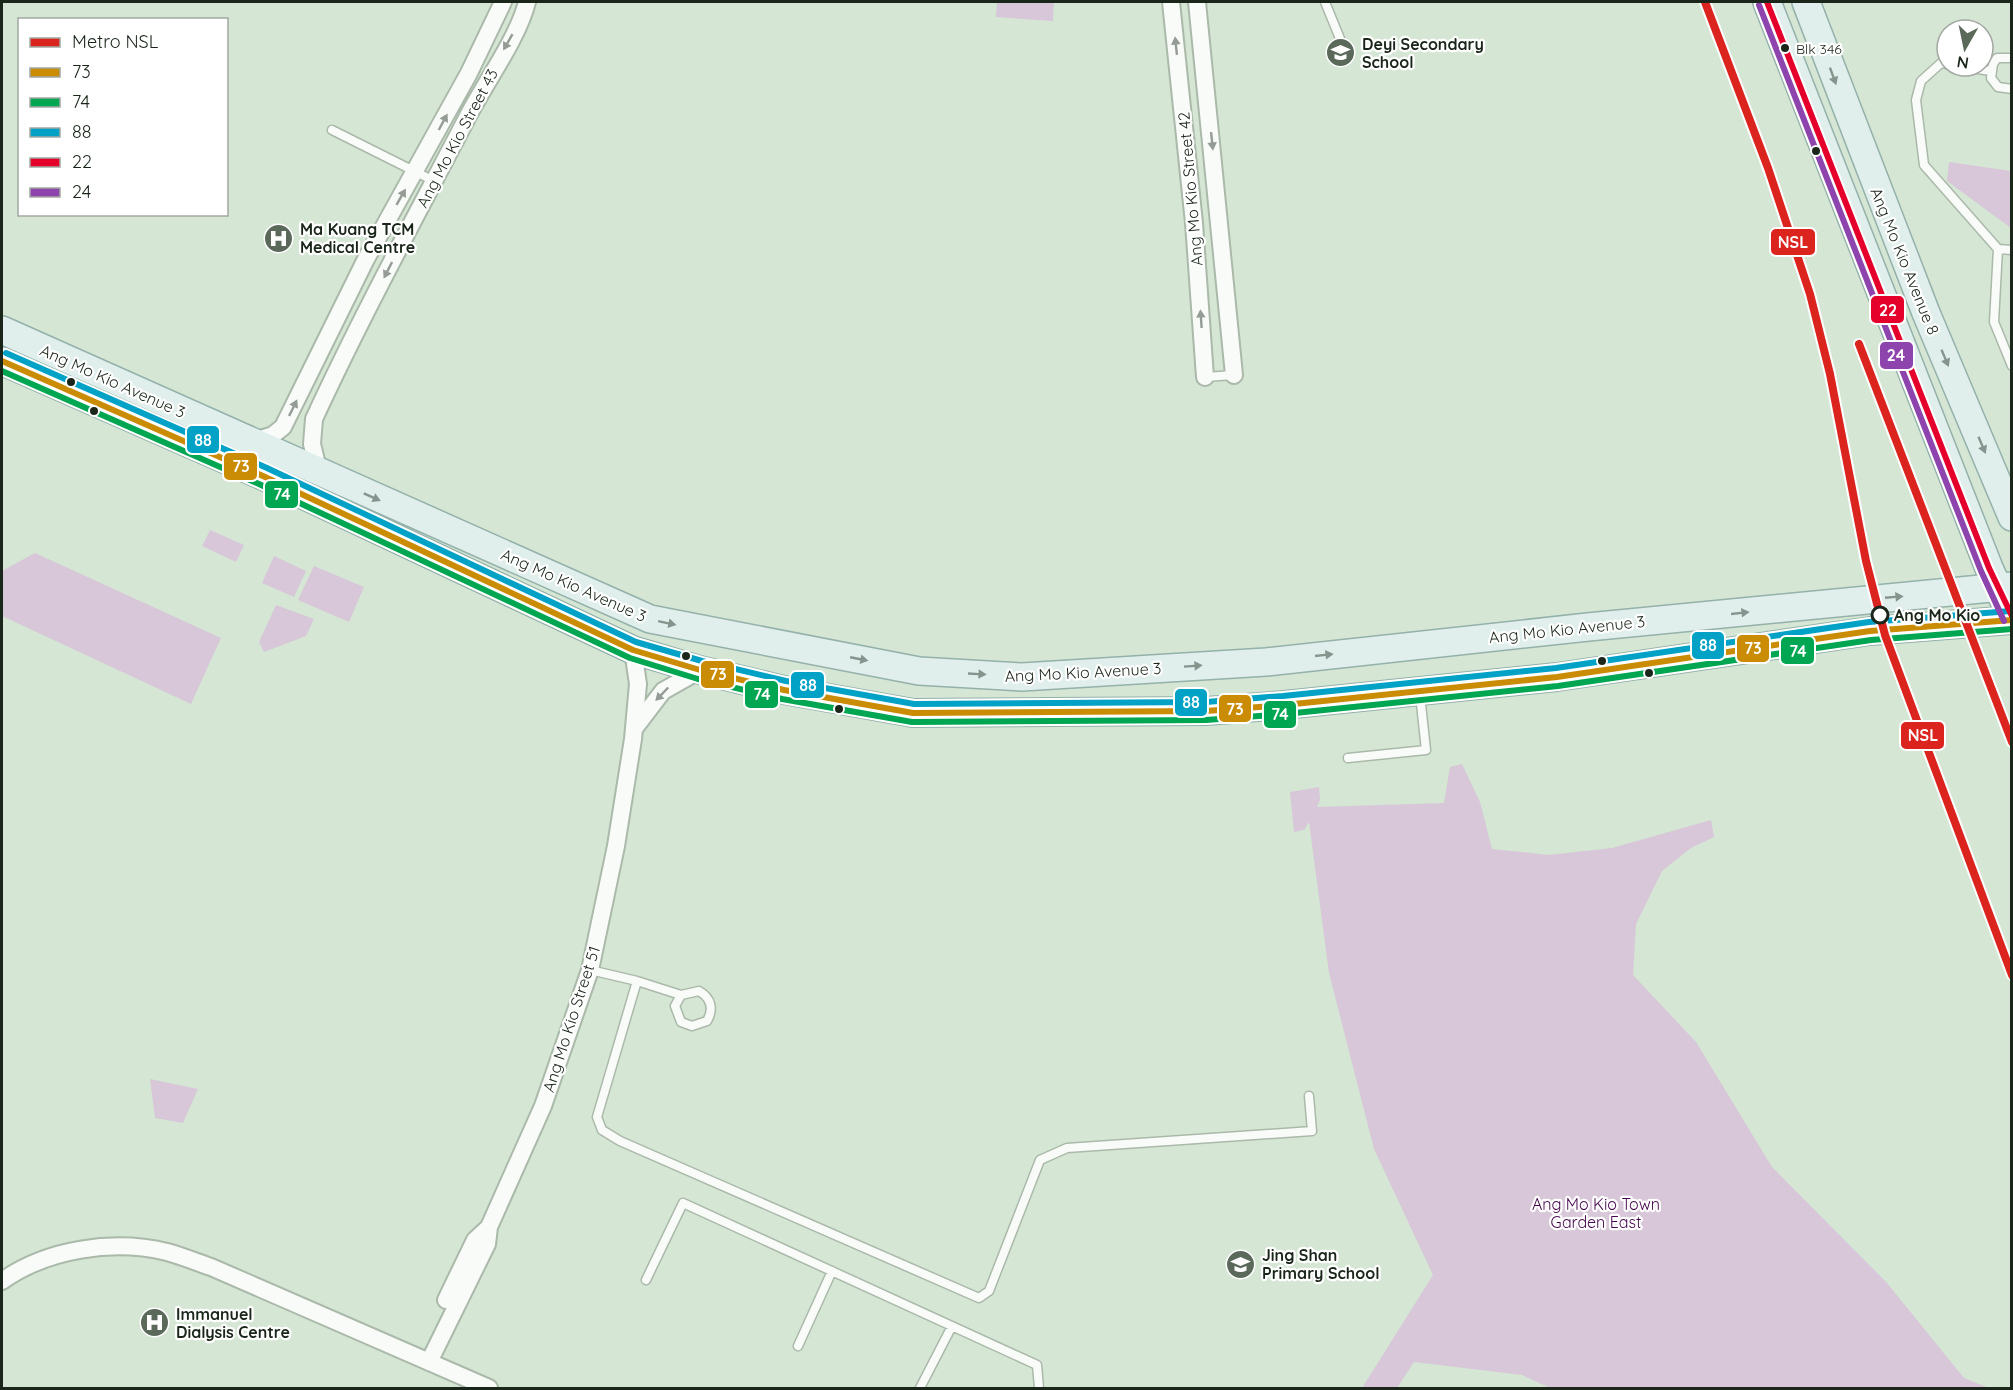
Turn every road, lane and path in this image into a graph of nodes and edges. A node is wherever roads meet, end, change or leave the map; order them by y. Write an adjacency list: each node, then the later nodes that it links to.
1 (503, 2): 12 (street, Ang Mo Kio Street 43)
2 (527, 2): 14 (street, Ang Mo Kio Street 43, one-way to 14)
3 (1171, 2): 25 (street, Ang Mo Kio Street 42, one-way to 3)
4 (1197, 2): 24 (street, Ang Mo Kio Street 42, one-way to 24)
5 (1325, 2): 8 (lane)
6 (1767, 2): 29 (main road, Ang Mo Kio Avenue 8)
7 (1806, 2): 28 (main road, Ang Mo Kio Avenue 8, one-way to 28)
8 (1343, 46)
9 (2012, 58): 10 (lane)
10 (1995, 62)
11 (1935, 68): 19 (lane)
12 (469, 73): 14 (lane); 17 (street, Ang Mo Kio Street 43, one-way to 12)
13 (1993, 78): 15 (lane)
14 (486, 81): 18 (street, Ang Mo Kio Street 43)
15 (2012, 89)
16 (332, 130): 17 (lane)
17 (417, 170): 18 (lane); 26 (street, Ang Mo Kio Street 43, one-way to 17)
18 (434, 181): 27 (street, Ang Mo Kio Street 43, one-way to 27)
19 (1998, 249): 20 (lane); 23 (lane)
20 (2012, 250)
21 (2, 330): 26 (main road, Ang Mo Kio Avenue 3)
22 (2, 361): 31 (main road, Ang Mo Kio Avenue 3)
23 (2012, 366)
24 (1234, 375): 25 (lane)
25 (1205, 377)
26 (250, 442): 27 (main road, Ang Mo Kio Avenue 3)
27 (319, 473): 29 (main road, Ang Mo Kio Avenue 3, one-way to 29)
28 (2012, 517)
29 (2005, 586): 30 (main road, Ang Mo Kio Avenue 8)
30 (2012, 618): 33 (main road, Ang Mo Kio Avenue 3)
31 (633, 650): 32 (main road, Ang Mo Kio Avenue 3); 34 (street, Ang Mo Kio Street 51)
32 (700, 670): 33 (main road, Ang Mo Kio Avenue 3); 34 (street, Ang Mo Kio Street 51, one-way to 34)
33 (1419, 692): 35 (lane)
34 (634, 730): 36 (street, Ang Mo Kio Street 51)
35 (1348, 758)
36 (590, 970): 37 (lane); 45 (street, Ang Mo Kio Street 51)
37 (637, 981): 38 (lane); 39 (lane)
38 (681, 995): 38 (lane)
39 (1309, 1096)
40 (832, 1271): 41 (lane); 43 (lane); 44 (lane)
41 (646, 1280)
42 (2, 1281): 45 (street)
43 (952, 1326): 47 (lane); 48 (lane)
44 (798, 1346)
45 (424, 1359): 46 (street)
46 (489, 1389)
47 (920, 1389)
48 (1040, 1389)

